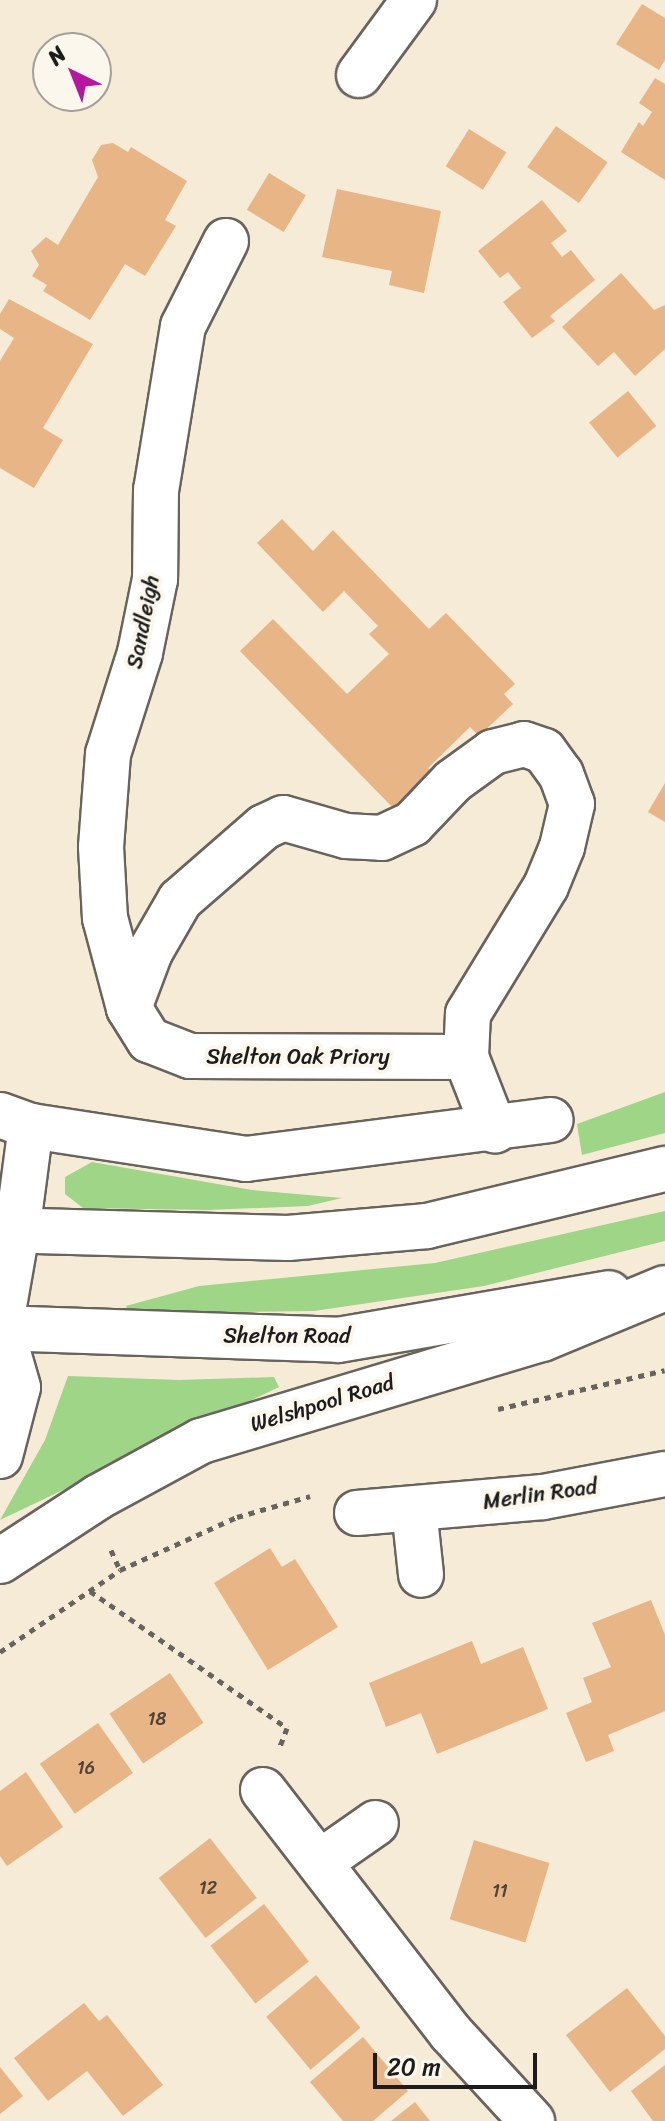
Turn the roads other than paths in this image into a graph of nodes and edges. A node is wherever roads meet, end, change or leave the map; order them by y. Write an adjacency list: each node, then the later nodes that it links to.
1 (414, 0): 2 (main road)
2 (359, 75)
3 (226, 241): 4 (main road, Sandleigh)
4 (129, 1008): 5 (main road, Shelton Oak Priory); 5 (main road)
5 (466, 1057): 8 (main road)
6 (551, 1120): 8 (main road)
7 (15, 1121): 8 (main road); 10 (main road)
8 (495, 1131)
9 (665, 1169): 10 (main road)
10 (8, 1231): 12 (main road)
11 (665, 1286): 12 (main road, Shelton Road); 17 (main road, Welshpool Road)
12 (0, 1328): 13 (main road)
13 (0, 1456)
14 (665, 1474): 15 (main road, Merlin Road)
15 (414, 1509): 16 (main road, Merlin Road); 18 (main road)
16 (357, 1513)
17 (0, 1561)
18 (421, 1575)
19 (263, 1790): 21 (main road)
20 (376, 1823): 21 (main road)
21 (320, 1862): 22 (main road)
22 (532, 2121)

